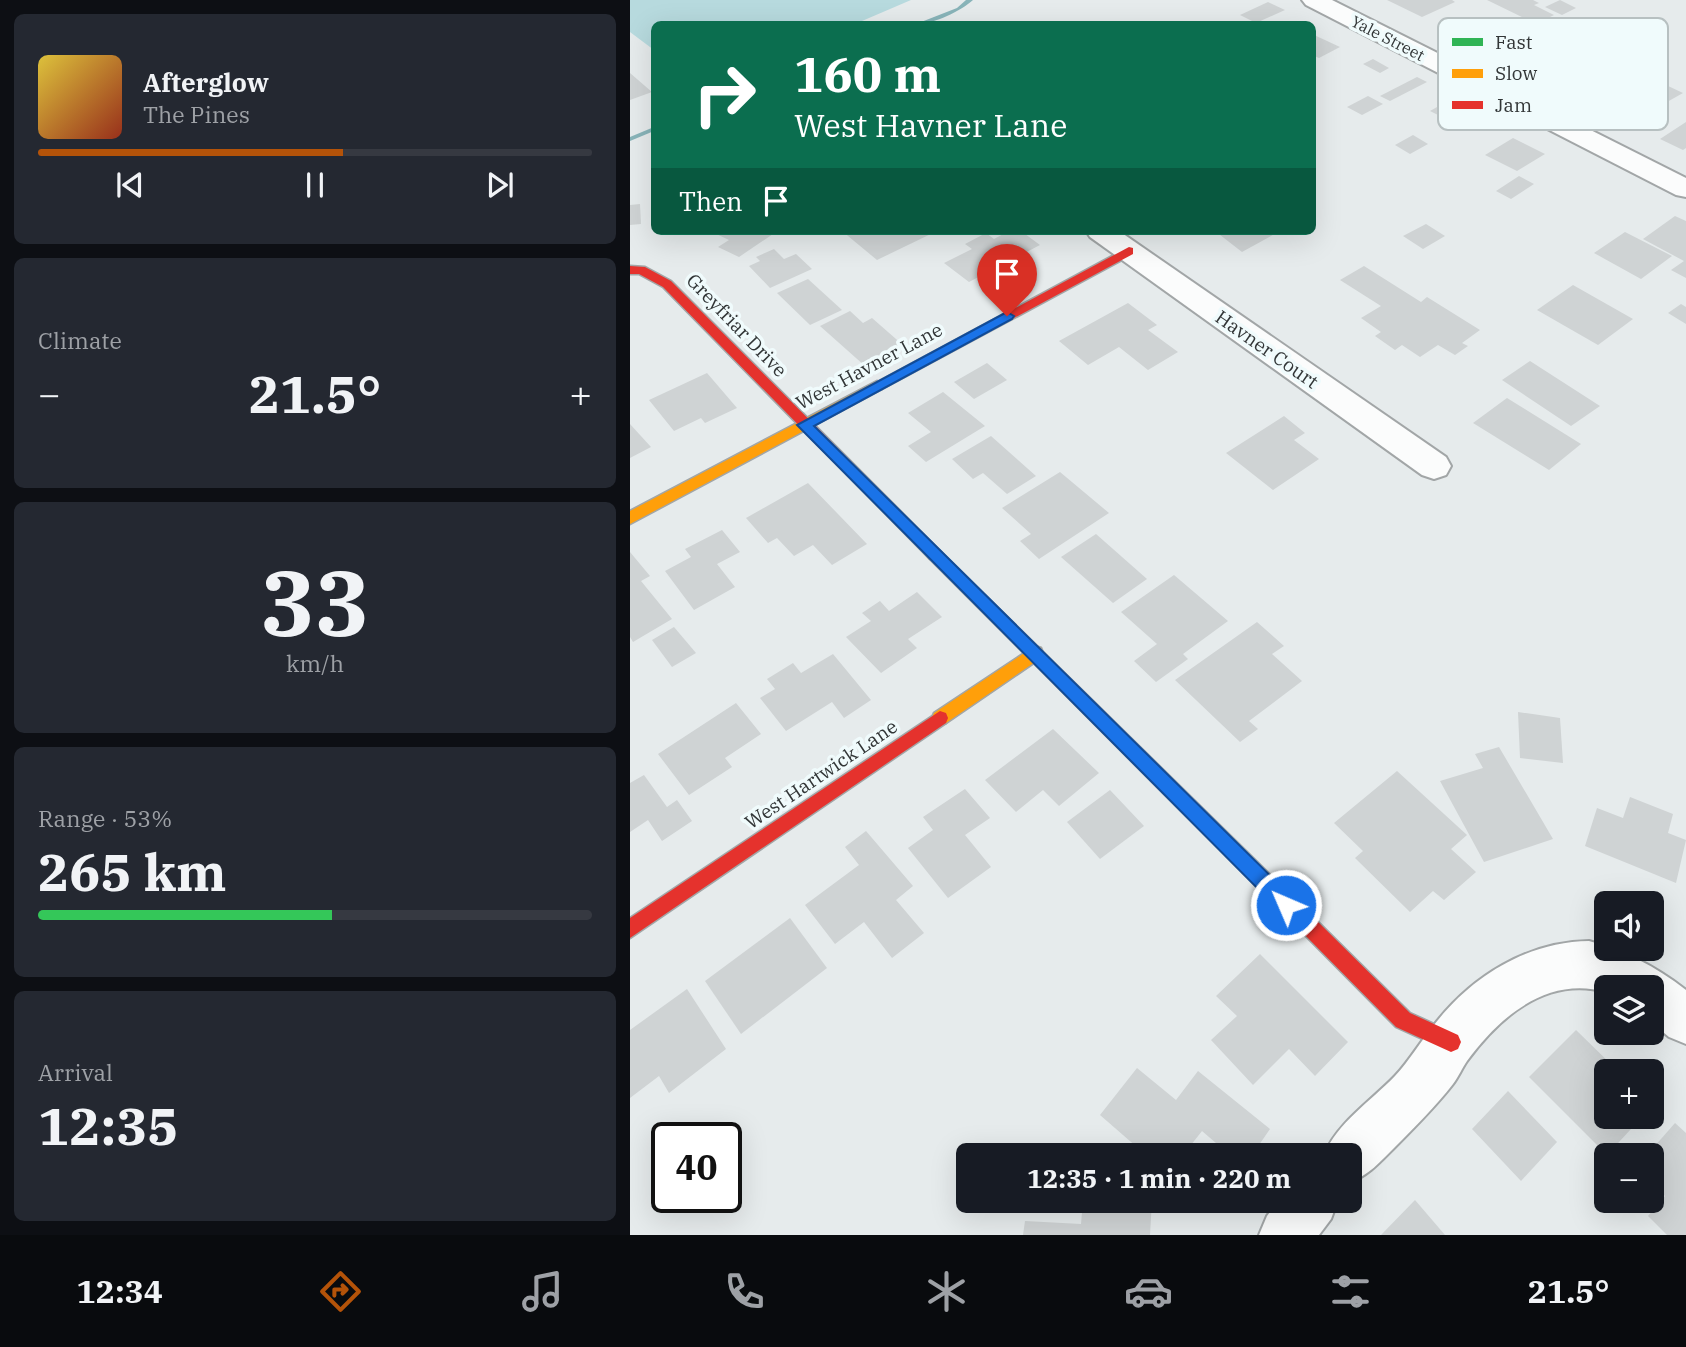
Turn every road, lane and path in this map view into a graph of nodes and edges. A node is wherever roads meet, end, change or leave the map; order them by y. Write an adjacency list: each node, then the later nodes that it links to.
1 (1314, 0): 2 (street, Yale Street)
2 (1438, 63)
3 (1570, 130): 4 (street, Yale Street)
4 (1686, 189)
5 (1106, 235): 6 (street, Havner Court)
6 (1129, 251): 8 (street, West Havner Lane); 9 (street, Havner Court)
7 (630, 270): 8 (street, Greyfriar Drive)
8 (804, 425): 10 (street, West Havner Lane); 11 (street, Greyfriar Drive)
9 (1434, 466)
10 (630, 518)
11 (1035, 653): 12 (street, West Hartwick Lane); 16 (street, Greyfriar Drive)
12 (630, 929)
13 (1621, 975): 16 (street)
14 (1664, 1003): 15 (street)
15 (1686, 1020)
16 (1451, 1042): 17 (street)
17 (1362, 1144)
18 (1302, 1213): 19 (street)
19 (1286, 1235)

